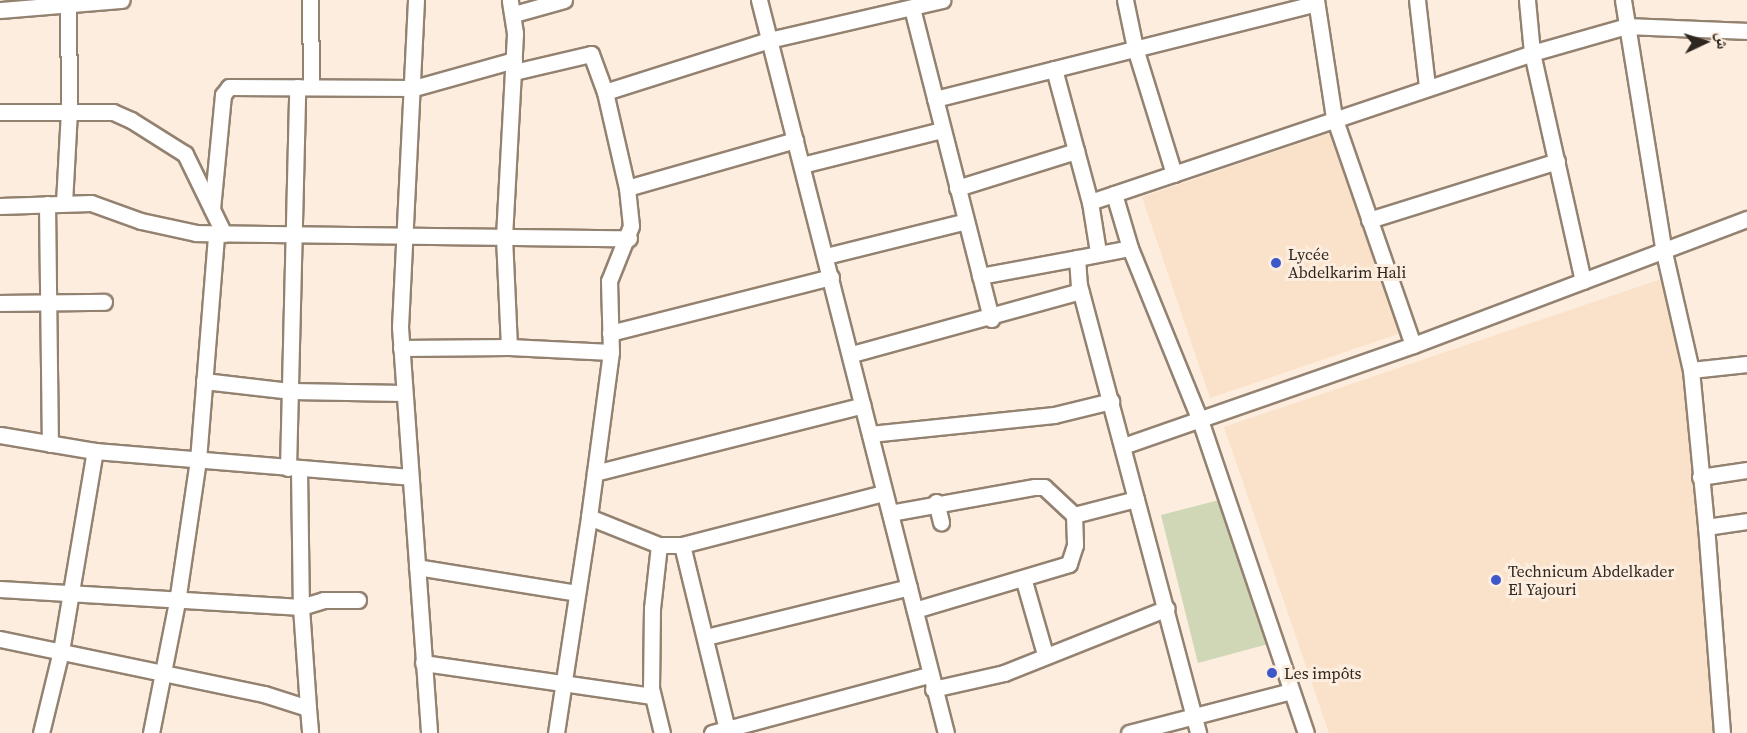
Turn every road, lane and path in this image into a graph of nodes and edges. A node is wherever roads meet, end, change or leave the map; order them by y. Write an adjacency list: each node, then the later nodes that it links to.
1 (122, 0): 12 (street)
2 (310, 0): 23 (street)
3 (416, 0): 25 (street)
4 (564, 0): 13 (street)
5 (759, 0): 18 (street)
6 (942, 0): 14 (street)
7 (1125, 0): 19 (street)
8 (1417, 0): 24 (street)
9 (1527, 0): 20 (street)
10 (1623, 0): 16 (street)
11 (1316, 1): 19 (street); 30 (street)
12 (68, 2): 15 (street); 29 (street)
13 (512, 7): 21 (street)
14 (912, 8): 18 (street); 27 (street)
15 (0, 10)
16 (1627, 26): 17 (street); 20 (street); 54 (street)
17 (1747, 31)
18 (769, 40): 26 (street); 32 (street)
19 (1135, 48): 22 (street); 36 (street)
20 (1532, 53): 24 (street); 34 (street)
21 (514, 66): 25 (street); 26 (street); 51 (street)
22 (1054, 69): 27 (street); 33 (street)
23 (304, 87): 25 (street); 44 (street); 50 (street)
24 (1427, 87): 30 (street)
25 (414, 88): 48 (street)
26 (605, 92): 37 (street)
27 (935, 99): 31 (street)
28 (0, 112): 29 (street)
29 (69, 112): 41 (street); 44 (street)
30 (1334, 117): 36 (street); 46 (street)
31 (941, 130): 35 (street); 38 (street)
32 (795, 140): 35 (street); 37 (street)
33 (1076, 151): 38 (street); 40 (street)
34 (1557, 161): 46 (street); 60 (street)
35 (802, 165): 56 (street)
36 (1174, 174): 39 (street)
37 (627, 188): 52 (street)
38 (957, 188): 47 (street)
39 (1114, 194): 40 (street); 53 (street)
40 (1090, 202): 55 (street)
41 (64, 203): 42 (street); 49 (street)
42 (47, 204): 43 (street); 64 (street)
43 (0, 206)
44 (212, 209): 49 (street)
45 (1747, 219): 54 (street)
46 (1369, 220): 67 (street)
47 (966, 221): 56 (street); 58 (street)
48 (404, 233): 50 (street); 51 (street); 69 (street)
49 (220, 234): 50 (street); 74 (street)
50 (296, 234): 75 (street)
51 (504, 237): 52 (street); 68 (street)
52 (629, 238): 66 (street)
53 (1130, 248): 55 (street); 79 (street)
54 (1663, 248): 60 (street); 73 (street)
55 (1098, 252): 57 (street)
56 (826, 256): 59 (street)
57 (1077, 258): 58 (street); 61 (street)
58 (980, 276): 65 (street)
59 (831, 278): 66 (street); 71 (street)
60 (1582, 281): 67 (street)
61 (1080, 291): 65 (street); 77 (street)
62 (104, 302): 64 (street)
63 (0, 303): 64 (street)
64 (50, 303): 82 (street)
65 (991, 319): 71 (street)
66 (610, 333): 70 (street)
67 (1413, 345): 79 (street)
68 (509, 347): 69 (street); 70 (street)
69 (401, 348): 76 (street)
70 (611, 352): 88 (street)
71 (852, 354): 78 (street)
72 (1747, 364): 73 (street)
73 (1691, 370): 90 (street)
74 (204, 381): 75 (street); 85 (street)
75 (291, 391): 76 (street); 86 (street)
76 (404, 393): 89 (street)
77 (1111, 401): 80 (street); 83 (street)
78 (863, 405): 80 (street); 88 (street)
79 (1200, 420): 83 (street); 121 (street)
80 (870, 434): 91 (street)
81 (0, 437): 82 (street)
82 (50, 444): 84 (street)
83 (1123, 446): 92 (street)
84 (95, 451): 85 (street); 107 (street)
85 (198, 460): 86 (street); 109 (street)
86 (294, 468): 89 (street); 110 (street)
87 (1747, 470): 90 (street)
88 (595, 473): 96 (street)
89 (410, 477): 102 (street)
90 (1700, 477): 99 (street)
91 (883, 493): 94 (street); 101 (street)
92 (1136, 499): 95 (street); 111 (street)
93 (936, 502): 94 (street); 95 (street); 98 (street)
94 (890, 513): 104 (street)
95 (1074, 515): 103 (street)
96 (589, 517): 100 (street); 106 (street)
97 (1747, 521): 99 (street)
98 (941, 522)
99 (1706, 527): 137 (street)
100 (659, 545): 101 (street); 122 (street)
101 (682, 545): 113 (street)
102 (417, 567): 106 (street); 117 (street)
103 (1023, 581): 112 (street); 116 (street)
104 (909, 587): 112 (street); 113 (street)
105 (0, 589): 107 (street)
106 (577, 593): 119 (street)
107 (71, 596): 109 (street); 115 (street)
108 (358, 600): 110 (street)
109 (177, 602): 110 (street); 118 (street)
110 (301, 607): 123 (street)
111 (1167, 608): 116 (street); 124 (street)
112 (915, 610): 120 (street)
113 (706, 637): 126 (street)
114 (0, 639): 115 (street)
115 (61, 651): 118 (street); 127 (street)
116 (1045, 654): 120 (street)
117 (423, 663): 119 (street); 130 (street)
118 (162, 673): 123 (street); 128 (street)
119 (566, 681): 122 (street); 131 (street)
120 (931, 682): 125 (street); 133 (street)
121 (1291, 691): 124 (street); 136 (street)
122 (652, 696): 132 (street)
123 (308, 708): 129 (street)
124 (1194, 715): 134 (street); 135 (street)
125 (767, 726): 126 (street)
126 (720, 731)
127 (41, 733)
128 (151, 733)
129 (310, 733)
130 (429, 733)
131 (556, 733)
132 (662, 733)
133 (946, 733)
134 (1129, 733)
135 (1198, 733)
136 (1306, 733)
137 (1722, 733)

